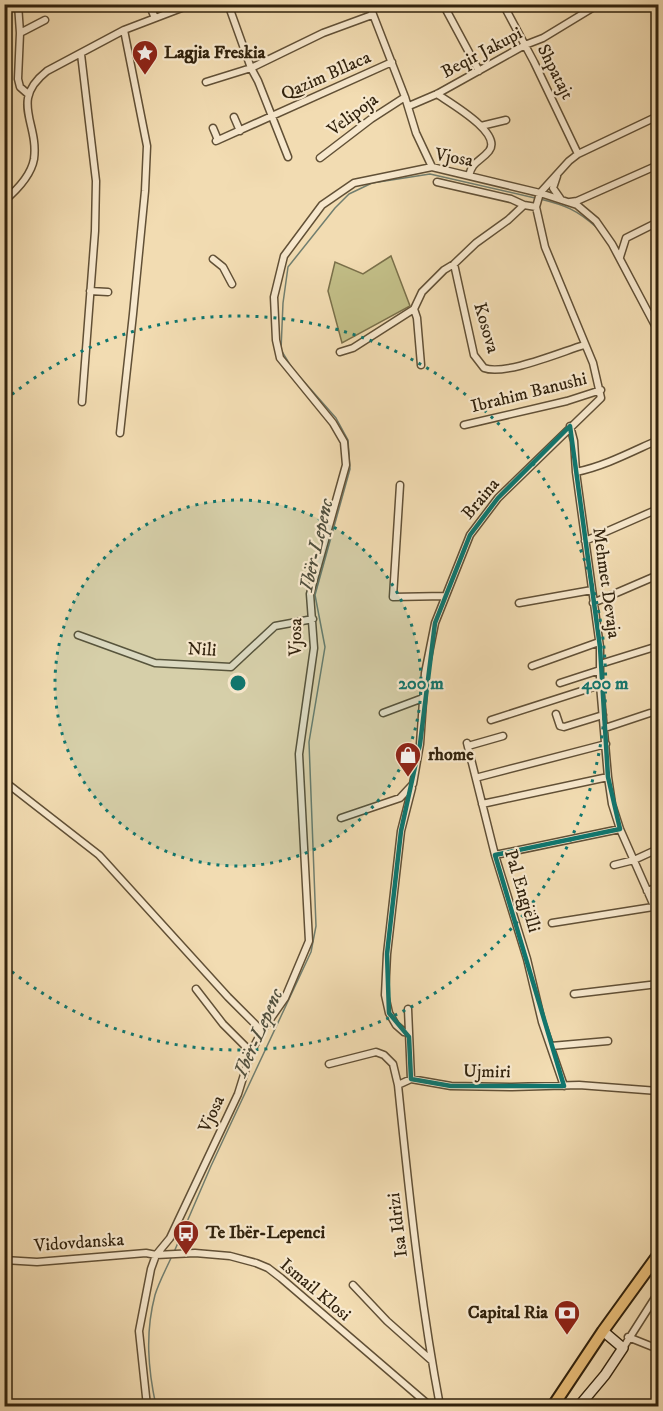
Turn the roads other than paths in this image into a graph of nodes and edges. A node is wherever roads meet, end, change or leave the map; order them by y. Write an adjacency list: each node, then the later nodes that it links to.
1 (18, 4): 13 (street)
2 (149, 4): 10 (street)
3 (192, 4): 10 (street)
4 (228, 4): 17 (street, Qazim Bllaca)
5 (369, 4): 9 (street, Velipoja)
6 (443, 4): 18 (street)
7 (503, 4): 14 (street, Shpatajt)
8 (599, 4): 14 (street, Beqir Jakupi)
9 (372, 15): 16 (street, Velipoja); 17 (street)
10 (155, 18): 12 (street)
11 (45, 20): 13 (street)
12 (124, 30): 15 (street); 61 (street)
13 (20, 33): 21 (street)
14 (525, 45): 18 (street, Beqir Jakupi); 31 (street, Shpatajt)
15 (81, 54): 21 (street); 50 (street)
16 (392, 62): 22 (street, Velipoja); 26 (street, Qazim Bllaca)
17 (251, 68): 19 (street); 26 (street, Qazim Bllaca)
18 (479, 71): 20 (street, Beqir Jakupi)
19 (206, 82)
20 (437, 93): 23 (street, Beqir Jakupi); 28 (street)
21 (28, 94): 41 (street)
22 (405, 97): 23 (street, Velipoja); 33 (street, Velipoja)
23 (409, 106): 35 (street, Velipoja)
24 (658, 116): 31 (street)
25 (234, 117): 30 (street)
26 (272, 117): 30 (street, Qazim Bllaca); 32 (street, Qazim Bllaca)
27 (506, 120): 28 (street)
28 (481, 126): 37 (street)
29 (213, 128): 30 (street, Qazim Bllaca)
30 (240, 131)
31 (578, 154): 36 (street)
32 (288, 157)
33 (320, 158)
34 (658, 165): 42 (street)
35 (432, 167): 37 (street, Vjosa); 72 (street, Vjosa)
36 (558, 173): 39 (street); 40 (street)
37 (469, 176): 39 (street, Vjosa)
38 (437, 182): 43 (street)
39 (540, 192): 40 (street, Vjosa); 44 (street)
40 (561, 198): 42 (street, Vjosa)
41 (4, 201)
42 (570, 202): 46 (street, Vjosa)
43 (524, 205): 44 (street); 48 (street)
44 (537, 205): 54 (street)
45 (658, 222): 46 (street)
46 (620, 257): 53 (street, Vjosa)
47 (213, 260): 49 (street)
48 (454, 264): 52 (street); 54 (street, Kosova)
49 (232, 284)
50 (90, 291): 51 (street); 58 (street)
51 (108, 292)
52 (414, 309): 55 (street); 56 (street)
53 (658, 331)
54 (584, 345): 57 (street)
55 (340, 352)
56 (421, 365)
57 (601, 390): 59 (street, Ibrahim Banushi); 60 (street, Braina)
58 (82, 402)
59 (464, 425)
60 (570, 426): 63 (street, Mehmet Devaja); 69 (street, Braina)
61 (120, 434)
62 (658, 440): 63 (street)
63 (576, 472): 66 (street, Mehmet Devaja)
64 (400, 485): 69 (street)
65 (658, 509): 66 (street)
66 (585, 541): 68 (street, Mehmet Devaja)
67 (658, 575): 71 (street)
68 (592, 590): 70 (street); 71 (street, Mehmet Devaja)
69 (445, 596): 80 (street, Braina)
70 (519, 603)
71 (593, 603): 74 (street, Mehmet Devaja)
72 (313, 619): 73 (street, Nili); 109 (street, Vjosa)
73 (78, 635)
74 (599, 642): 76 (street); 77 (street, Mehmet Devaja)
75 (658, 646): 77 (street)
76 (532, 666)
77 (600, 667): 78 (street); 79 (street, Mehmet Devaja)
78 (560, 683)
79 (600, 685): 84 (street, Mehmet Devaja); 85 (street)
80 (423, 698): 82 (street); 92 (street, Braina)
81 (650, 712): 86 (street)
82 (383, 713)
83 (556, 714): 84 (street)
84 (603, 715): 86 (street, Mehmet Devaja)
85 (491, 720)
86 (605, 728): 88 (street, Mehmet Devaja)
87 (503, 736): 93 (street, Pal Engjëlli)
88 (606, 744): 89 (street); 90 (street, Mehmet Devaja)
89 (479, 777)
90 (608, 777): 93 (street); 95 (street, Mehmet Devaja)
91 (4, 781): 109 (street)
92 (413, 784): 94 (street); 110 (street, Braina)
93 (482, 804): 97 (street, Pal Engjëlli)
94 (341, 818)
95 (620, 829): 97 (street); 98 (street, Mehmet Devaja)
96 (658, 849): 98 (street)
97 (495, 855): 112 (street, Pal Engjëlli)
98 (634, 860): 99 (street); 101 (street, Mehmet Devaja)
99 (614, 865)
100 (658, 887): 101 (street)
101 (647, 891): 102 (street, Mehmet Devaja)
102 (653, 907): 103 (street, Mehmet Devaja); 104 (street)
103 (658, 915)
104 (552, 923)
105 (658, 984): 107 (street)
106 (196, 989): 113 (street)
107 (574, 994)
108 (408, 1009): 110 (street)
109 (262, 1032): 113 (street, Vjosa)
110 (409, 1033): 115 (street)
111 (608, 1041): 112 (street)
112 (552, 1046): 117 (street, Pal Engjëlli)
113 (251, 1052): 119 (street, Vjosa)
114 (329, 1064): 116 (street)
115 (411, 1079): 116 (street); 117 (street, Ujmiri)
116 (398, 1085): 129 (street, Isa Idrizi)
117 (564, 1086): 118 (street)
118 (658, 1091)
119 (156, 1255): 121 (street, Vidovdanska); 130 (street, Vjosa); 131 (street, Ismail Klosi)
120 (658, 1255): 125 (main road)
121 (4, 1260)
122 (658, 1261): 125 (main road)
123 (353, 1285): 129 (street)
124 (658, 1293): 126 (street)
125 (605, 1333): 127 (street); 133 (main road)
126 (628, 1336): 127 (street); 128 (street)
127 (623, 1348): 134 (street)
128 (658, 1349)
129 (432, 1361): 132 (street, Isa Idrizi)
130 (147, 1407)
131 (430, 1407)
132 (440, 1407)
133 (555, 1407)
134 (579, 1407)

